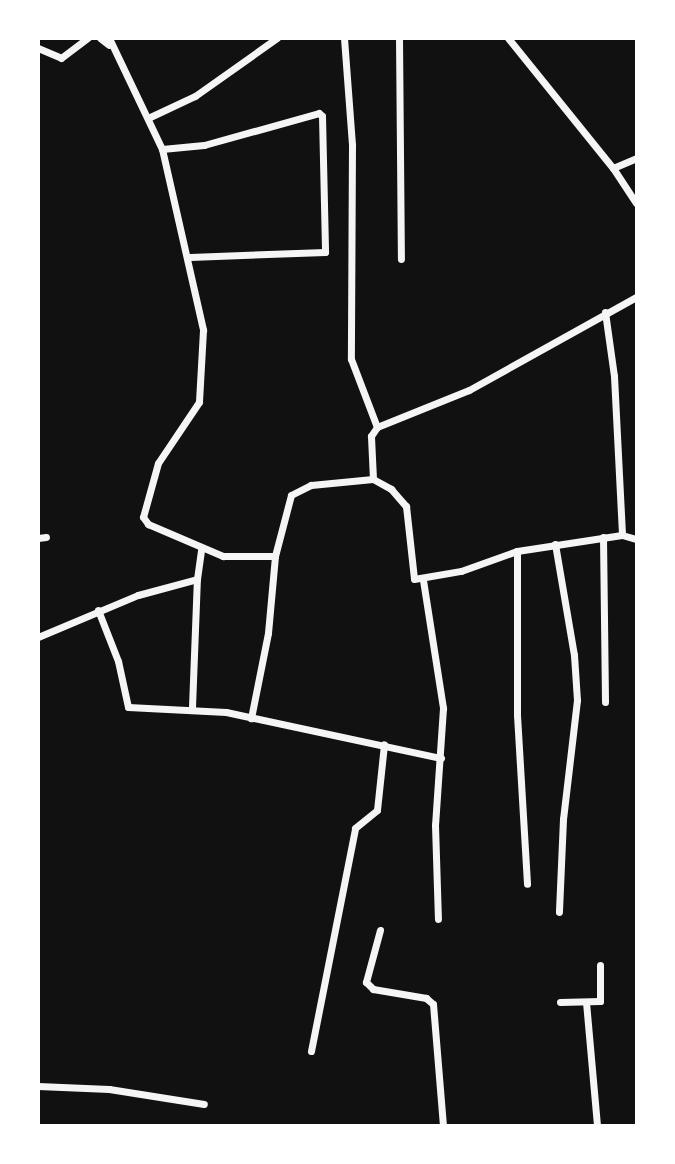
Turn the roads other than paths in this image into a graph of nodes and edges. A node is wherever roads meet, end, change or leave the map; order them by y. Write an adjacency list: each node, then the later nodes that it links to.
1 (88, 38): 8 (street)
2 (100, 38): 7 (street)
3 (277, 38): 9 (street)
4 (344, 38): 18 (street)
5 (399, 38): 15 (street)
6 (508, 38): 12 (street)
7 (109, 42): 9 (street)
8 (38, 48)
9 (148, 118): 10 (street)
10 (162, 149): 14 (street); 14 (street)
11 (636, 159): 12 (street)
12 (613, 168): 13 (street)
13 (636, 203)
14 (190, 257): 24 (street)
15 (401, 259)
16 (636, 297): 17 (street)
17 (605, 313): 18 (street); 20 (street)
18 (377, 427): 19 (street)
19 (373, 478): 26 (street); 28 (street)
20 (622, 535): 21 (street); 22 (street)
21 (603, 537): 23 (street); 31 (street)
22 (636, 539)
23 (555, 544): 25 (street); 37 (street)
24 (201, 549): 26 (street); 27 (street)
25 (517, 551): 28 (street); 36 (street)
26 (275, 556): 33 (street)
27 (197, 579): 29 (street); 32 (street)
28 (423, 580): 35 (street)
29 (98, 610): 30 (street); 32 (street)
30 (38, 637)
31 (605, 702)
32 (192, 707): 33 (street)
33 (251, 718): 34 (street)
34 (384, 744): 35 (street); 43 (street)
35 (441, 758): 38 (street)
36 (527, 884)
37 (559, 912)
38 (439, 919)
39 (380, 930): 46 (street)
40 (600, 965): 42 (street)
41 (560, 1002): 42 (street)
42 (586, 1002): 47 (street)
43 (311, 1051)
44 (38, 1086): 45 (street)
45 (204, 1104)
46 (443, 1125)
47 (597, 1125)

